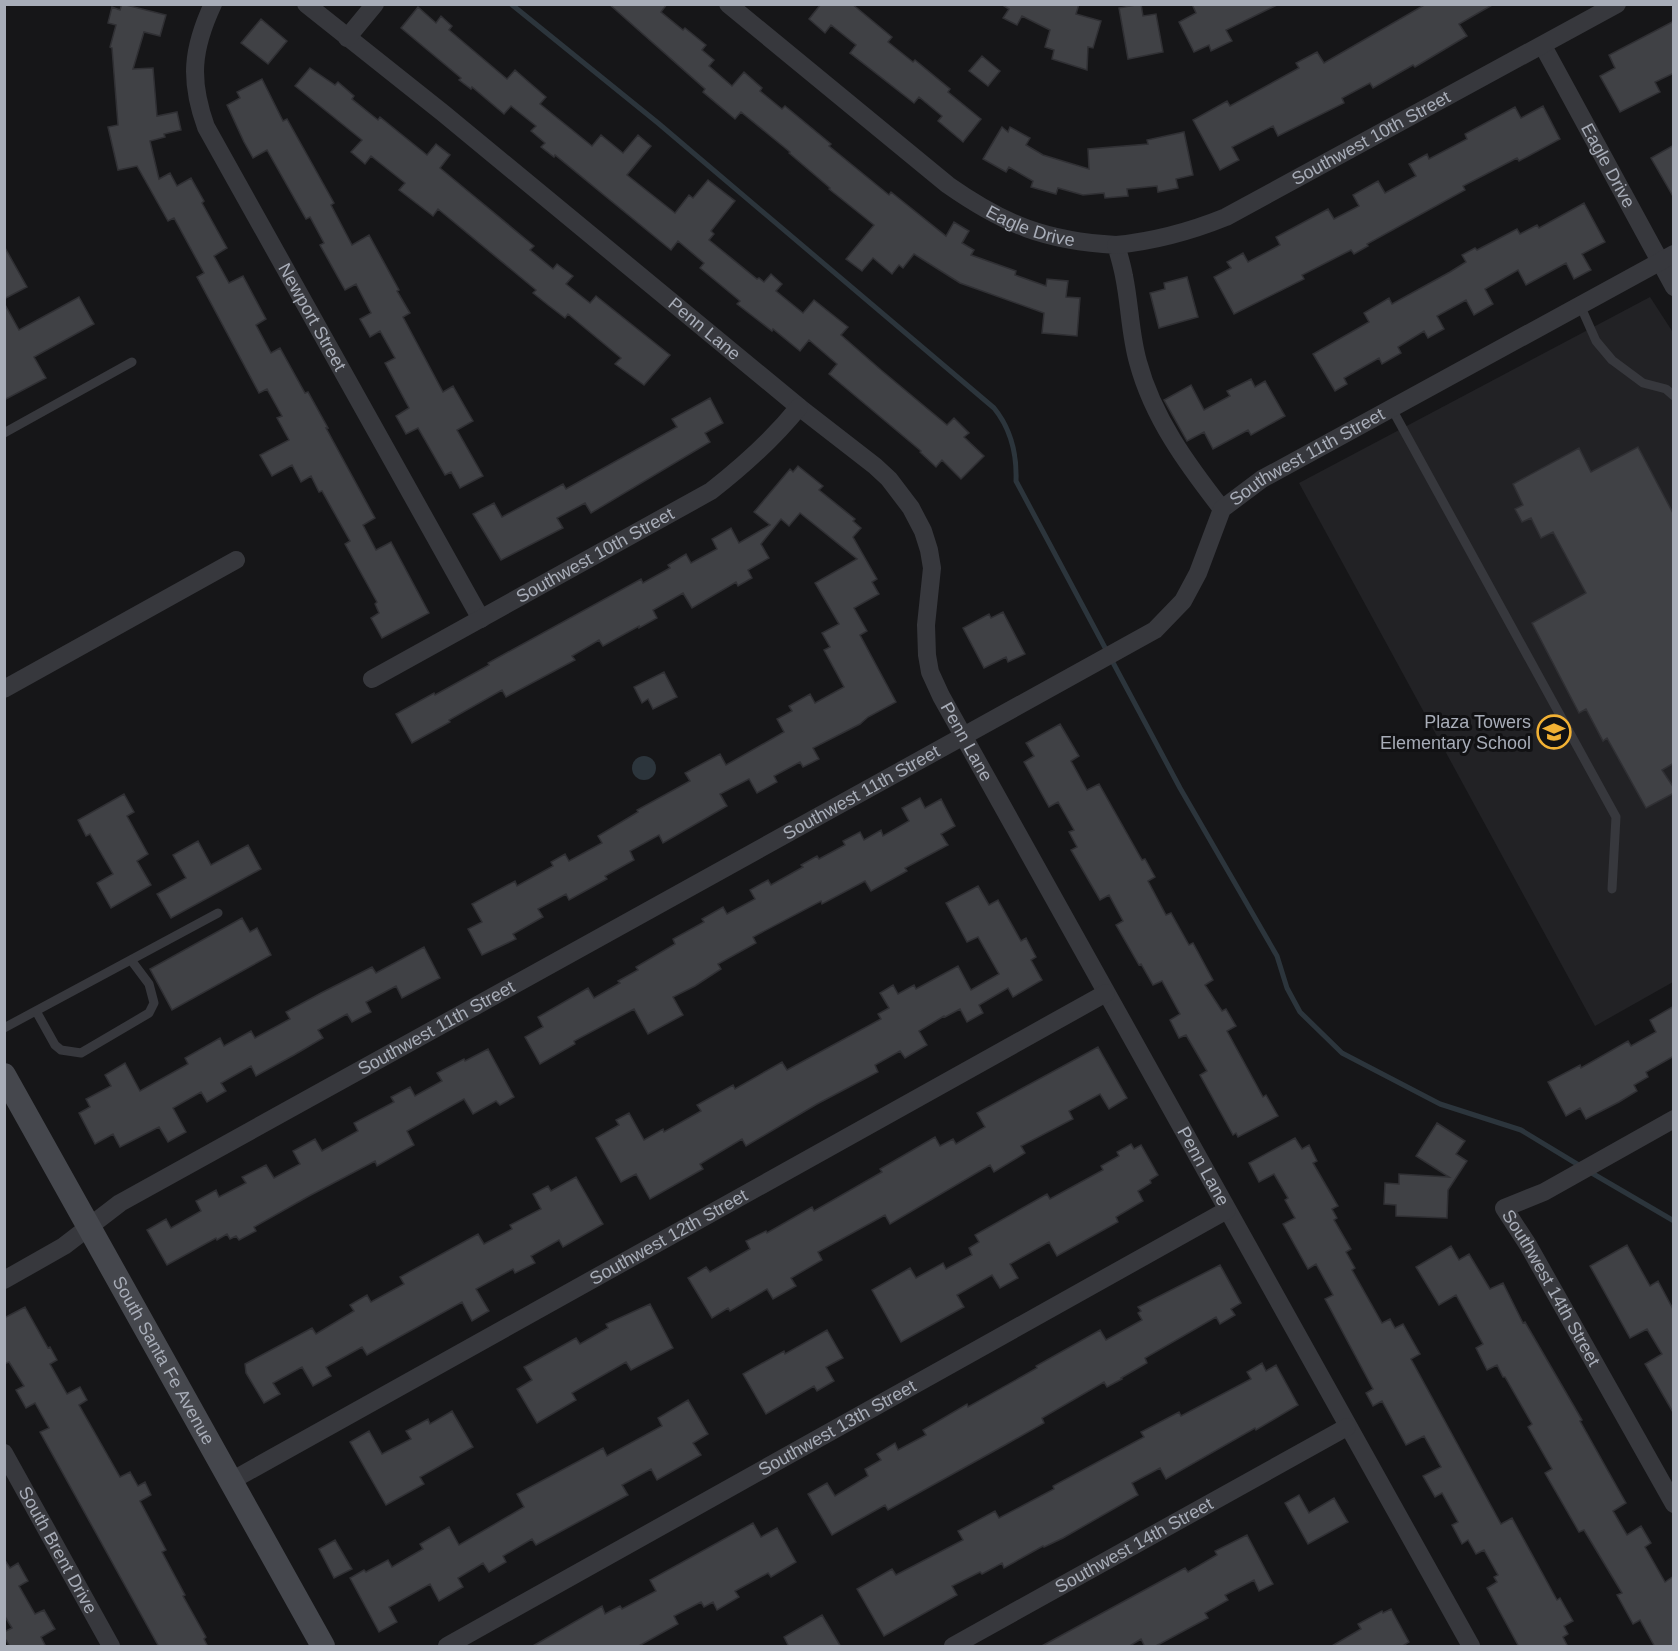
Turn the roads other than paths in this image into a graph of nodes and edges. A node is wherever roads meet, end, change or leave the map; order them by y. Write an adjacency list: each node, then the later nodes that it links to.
1 (213, 4): 19 (street, Newport Street)
2 (306, 4): 6 (street, Penn Lane)
3 (375, 4): 6 (street)
4 (728, 4): 8 (street, Eagle Drive)
5 (1617, 4): 7 (street, Southwest 10th Street)
6 (347, 38): 14 (street, Penn Lane)
7 (1543, 46): 8 (street, Southwest 10th Street); 9 (street, Eagle Drive)
8 (1116, 245): 17 (street)
9 (1667, 258): 10 (street, Eagle Drive); 11 (street, Southwest 11th Street)
10 (1674, 287)
11 (1580, 305): 13 (lane); 15 (street, Southwest 11th Street)
12 (132, 362): 16 (lane)
13 (1674, 396)
14 (799, 407): 19 (street, Southwest 10th Street); 22 (street, Penn Lane)
15 (1392, 409): 17 (street, Southwest 11th Street); 23 (lane)
16 (4, 433)
17 (1222, 509): 22 (street, Southwest 11th Street)
18 (236, 560): 21 (street)
19 (481, 619): 20 (street, Southwest 10th Street)
20 (372, 679)
21 (4, 689)
22 (963, 736): 26 (street, Penn Lane); 32 (street, Southwest 11th Street)
23 (1612, 889)
24 (218, 913): 25 (lane)
25 (131, 960): 27 (lane); 27 (lane)
26 (1106, 993): 31 (street, Penn Lane); 36 (street, Southwest 12th Street)
27 (36, 1011): 28 (lane)
28 (4, 1028)
29 (4, 1075): 32 (main road, South Santa Fe Avenue)
30 (1674, 1119): 37 (street, Southwest 14th Street)
31 (1227, 1210): 34 (street, Penn Lane); 40 (street, Southwest 13th Street)
32 (88, 1227): 33 (street); 36 (main road, South Santa Fe Avenue)
33 (4, 1280)
34 (1347, 1427): 41 (street, Southwest 14th Street); 42 (street, Penn Lane)
35 (4, 1453): 38 (street, South Brent Drive)
36 (231, 1481): 39 (main road, South Santa Fe Avenue)
37 (1674, 1504)
38 (111, 1647)
39 (323, 1647)
40 (447, 1647)
41 (953, 1647)
42 (1471, 1647)

